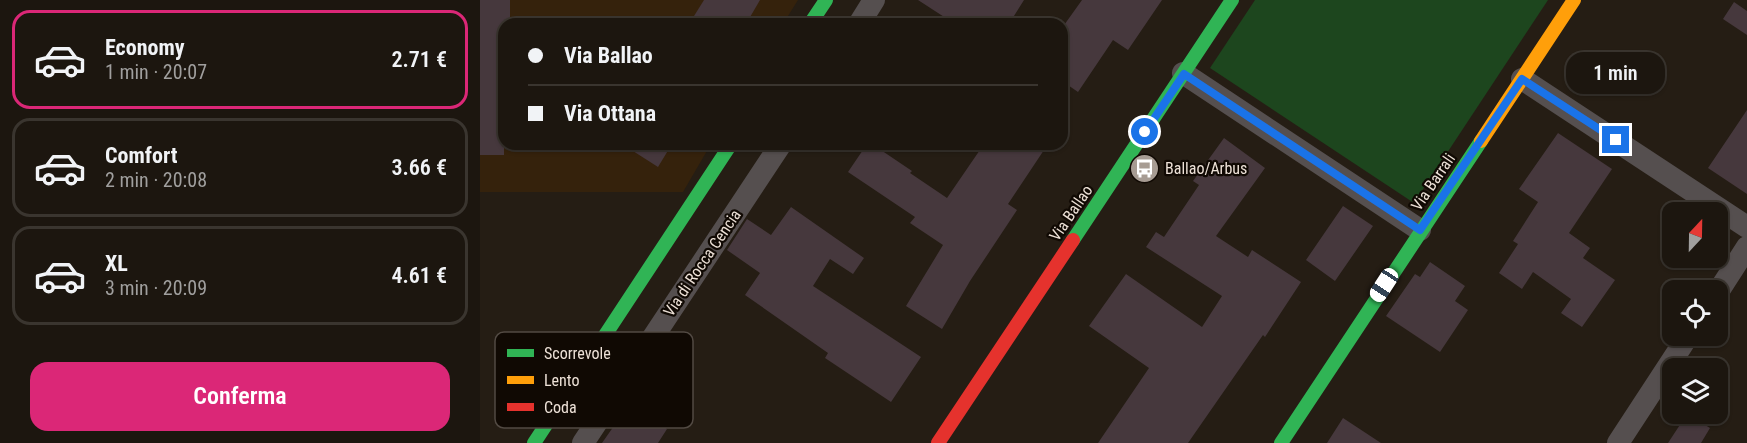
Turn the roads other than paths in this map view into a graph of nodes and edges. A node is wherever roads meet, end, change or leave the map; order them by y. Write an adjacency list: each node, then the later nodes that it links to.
1 (825, 0): 5 (street)
2 (874, 0): 6 (street)
3 (1232, 0): 7 (street, Via Ballao)
4 (1574, 0): 8 (street, Via Barrali)
5 (814, 18)
6 (863, 18)
7 (1184, 74): 12 (street); 22 (street, Via Ballao)
8 (1522, 79): 11 (street); 12 (street, Via Barrali)
9 (727, 150): 15 (street)
10 (777, 150): 16 (street, Via di Rocca Cencia)
11 (1747, 227)
12 (1420, 230): 23 (street, Via Barrali)
13 (1747, 247): 14 (street)
14 (1726, 280)
15 (607, 332)
16 (657, 332)
17 (1681, 346): 24 (street)
18 (544, 428): 20 (street)
19 (593, 428): 21 (street, Via di Rocca Cencia)
20 (534, 443)
21 (583, 443)
22 (938, 443)
23 (1281, 443)
24 (1618, 443)

